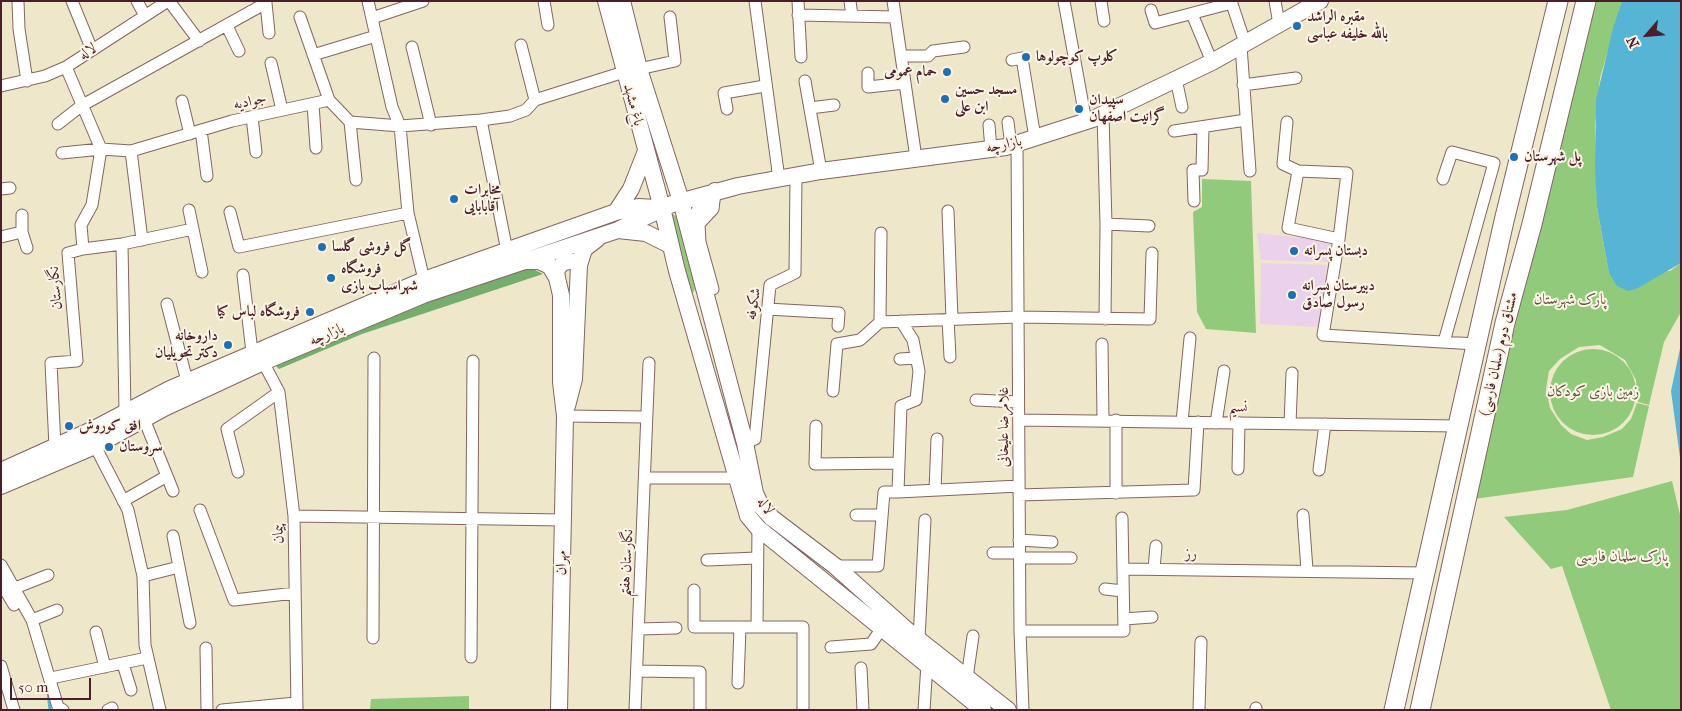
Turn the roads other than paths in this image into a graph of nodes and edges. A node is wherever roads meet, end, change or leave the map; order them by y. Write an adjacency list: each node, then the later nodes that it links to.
1 (18, 1): 54 (street)
2 (72, 1): 41 (street)
3 (138, 1): 24 (street)
4 (168, 1): 24 (street, لاله); 36 (street)
5 (368, 1): 29 (street)
6 (424, 1): 29 (street)
7 (544, 1): 32 (street)
8 (606, 1): 50 (main road, باغ مشهد)
9 (622, 1): 50 (main road, باغ مشهد)
10 (755, 1): 59 (street)
11 (798, 1): 23 (street)
12 (850, 1): 25 (street)
13 (893, 1): 28 (street)
14 (1064, 1): 76 (street)
15 (1101, 1): 30 (street)
16 (1275, 1): 31 (street)
17 (1320, 1): 31 (main road, بازارچه)
18 (1586, 1): 282 (main road, مشتاق دوم (سلمان فارسی))
19 (1231, 2): 22 (street); 37 (street)
20 (1555, 4): 149 (main road, مشتاق دوم (سلمان فارسی))
21 (1151, 10): 22 (street)
22 (1192, 14): 47 (street)
23 (798, 15): 25 (street); 45 (street)
24 (145, 16): 41 (street, لاله)
25 (852, 16): 28 (street)
26 (300, 17): 43 (street)
27 (670, 17): 50 (street)
28 (895, 17): 44 (street)
29 (372, 18): 35 (street)
30 (1104, 21)
31 (1279, 24): 37 (main road, بازارچه)
32 (548, 25)
33 (227, 26): 34 (street); 36 (street); 42 (street)
34 (269, 33)
35 (376, 36): 43 (street); 81 (street)
36 (199, 41): 65 (street)
37 (1243, 44): 47 (main road, بازارچه); 57 (street)
38 (521, 45): 61 (street)
39 (412, 47): 79 (street)
40 (964, 47): 44 (street)
41 (92, 50): 49 (street, لاله)
42 (239, 51)
43 (313, 55): 60 (street)
44 (901, 56): 56 (street)
45 (801, 57)
46 (1012, 60): 85 (street)
47 (1212, 62): 53 (main road, بازارچه)
48 (271, 63): 69 (street)
49 (66, 67): 54 (street, لاله); 65 (street)
50 (632, 70): 61 (street); 91 (main road, باغ مشهد); 104 (main road, باغ مشهد)
51 (868, 73): 56 (street)
52 (1296, 78): 57 (street)
53 (1176, 79): 66 (street); 70 (main road, بازارچه)
54 (27, 81): 58 (street, لاله)
55 (805, 81): 67 (street)
56 (905, 83): 94 (street)
57 (1243, 85): 73 (street)
58 (1, 86)
59 (765, 86): 68 (street); 100 (street)
60 (329, 100): 63 (street, جوادیه); 74 (street)
61 (534, 100): 72 (street)
62 (182, 101): 84 (street)
63 (313, 104): 69 (street, جوادیه); 87 (street)
64 (834, 105): 67 (street)
65 (81, 106): 78 (street); 88 (street)
66 (1182, 106)
67 (810, 108): 95 (street)
68 (727, 109)
69 (282, 110): 71 (street, جوادیه)
70 (1104, 114): 76 (main road, بازارچه); 113 (street)
71 (252, 117): 84 (street, جوادیه); 92 (street)
72 (481, 120): 79 (street); 128 (street)
73 (1246, 120): 82 (street); 96 (street)
74 (350, 122): 81 (street); 102 (street)
75 (1008, 122): 86 (street, غلامرضا علیخانی)
76 (1086, 122): 85 (main road, بازارچه)
77 (1287, 122): 97 (street)
78 (58, 124)
79 (431, 125): 81 (street)
80 (989, 125): 89 (street)
81 (400, 126): 111 (street)
82 (1203, 127): 83 (street); 105 (street)
83 (1174, 131)
84 (196, 132): 90 (street, جوادیه); 98 (street)
85 (1035, 138): 86 (main road, بازارچه)
86 (1014, 145): 89 (main road, بازارچه); 140 (street, غلامرضا علیخانی)
87 (316, 148)
88 (101, 149): 90 (street, جوادیه); 93 (street, جوادیه); 127 (street)
89 (991, 149): 94 (main road, بازارچه)
90 (132, 151): 123 (street)
91 (646, 151): 106 (main road, باغ مشهد); 110 (main road)
92 (256, 152)
93 (62, 153)
94 (916, 158): 95 (main road, بازارچه)
95 (821, 171): 99 (main road, بازارچه)
96 (1250, 171)
97 (1298, 171): 122 (street); 122 (street)
98 (207, 176)
99 (796, 176): 100 (main road, بازارچه); 139 (street, شکوفه)
100 (778, 179): 103 (main road, بازارچه)
101 (1444, 179): 147 (street)
102 (356, 180)
103 (715, 191): 104 (main road, بازارچه); 121 (main road); 136 (street)
104 (681, 201): 106 (main road, بازارچه); 121 (main road, لاله)
105 (1194, 201)
106 (662, 208): 110 (main road, بازارچه); 116 (main road, بازارچه); 125 (main road, لاله)
107 (189, 210): 115 (street)
108 (948, 211): 142 (street)
109 (230, 212): 111 (street)
110 (616, 212): 128 (main road, بازارچه)
111 (408, 213): 135 (street)
112 (22, 215): 117 (street)
113 (1106, 224): 114 (street); 141 (street)
114 (1149, 226)
115 (193, 229): 123 (street); 132 (street)
116 (618, 230): 119 (main road, بازارچه); 125 (main road)
117 (22, 232): 120 (street); 126 (street)
118 (881, 232): 144 (street)
119 (600, 236): 130 (main road, بازارچه); 131 (main road, مهران)
120 (1, 237)
121 (691, 239): 136 (main road, لاله)
122 (1339, 239): 147 (street)
123 (142, 240): 124 (street)
124 (122, 244): 127 (street); 165 (street)
125 (670, 245): 138 (main road, لاله)
126 (27, 248)
127 (83, 249): 183 (street, نگارستان)
128 (507, 251): 135 (main road, بازارچه)
129 (1152, 253): 141 (street)
130 (524, 262): 134 (main road); 150 (main road, بازارچه)
131 (579, 265): 134 (street); 166 (main road, مهران)
132 (202, 272)
133 (243, 275): 150 (street)
134 (557, 278): 166 (main road, مهران)
135 (424, 280): 150 (main road, بازارچه)
136 (710, 294): 138 (main road); 181 (main road, لاله)
137 (167, 304): 159 (street)
138 (686, 305): 191 (main road, لاله)
139 (767, 309): 145 (street); 181 (street, شکوفه)
140 (1018, 317): 141 (street); 142 (street); 164 (street, غلامرضا علیخانی)
141 (1105, 318)
142 (950, 319): 143 (street); 151 (street)
143 (901, 321): 144 (street); 153 (street)
144 (880, 322): 161 (street)
145 (838, 326)
146 (1190, 338): 172 (street)
147 (1444, 342): 149 (street)
148 (1102, 344): 170 (street)
149 (1476, 344): 179 (main road, مشتاق دوم (سلمان فارسی))
150 (258, 357): 159 (main road, بازارچه); 160 (street, پیمان)
151 (950, 357)
152 (374, 358): 204 (street)
153 (916, 358): 154 (street); 184 (street)
154 (900, 359)
155 (473, 361): 205 (street)
156 (650, 363): 167 (street, نگارستان هفتم)
157 (1224, 371): 174 (street)
158 (1292, 373): 176 (street)
159 (192, 384): 162 (main road, بازارچه)
160 (279, 392): 188 (street); 203 (street, پیمان)
161 (834, 392)
162 (173, 396): 165 (main road, بازارچه); 168 (main road, بازارچه)
163 (976, 400): 164 (street)
164 (1018, 402): 169 (street, غلامرضا علیخانی)
165 (125, 412): 183 (main road, بازارچه)
166 (565, 416): 167 (street); 207 (main road, مهران)
167 (646, 417): 190 (street, نگارستان هفتم)
168 (144, 419): 182 (main road, بازارچه); 189 (street)
169 (1019, 420): 170 (street, نسیم); 195 (street, غلامرضا علیخانی)
170 (1103, 420): 171 (street, نسیم)
171 (1116, 420): 172 (street, نسیم); 197 (street)
172 (1182, 422): 173 (street, نسیم)
173 (1198, 422): 174 (street, نسیم); 197 (street)
174 (1216, 423): 175 (street, نسیم)
175 (1239, 423): 176 (street, نسیم); 185 (street)
176 (1290, 424): 177 (street, نسیم)
177 (1325, 424): 179 (street, نسیم); 186 (street)
178 (816, 426): 184 (street)
179 (1457, 426): 225 (main road, مشتاق دوم (سلمان فارسی))
180 (937, 439): 193 (street)
181 (745, 443): 220 (main road, لاله)
182 (95, 446): 192 (main road, بازارچه); 198 (street)
183 (55, 447): 187 (main road, بازارچه)
184 (899, 463): 196 (street)
185 (1238, 469)
186 (1319, 470)
187 (1, 471)
188 (238, 472)
189 (167, 476): 194 (street); 198 (street)
190 (645, 478): 191 (street); 244 (street, نگارستان هفتم)
191 (736, 478): 209 (main road, لاله)
192 (1, 486)
193 (935, 490): 195 (street); 196 (street)
194 (173, 491)
195 (1019, 491): 197 (street); 211 (street, غلامرضا علیخانی)
196 (898, 492): 201 (street)
197 (1116, 493)
198 (123, 501): 227 (street)
199 (200, 510): 233 (street)
200 (856, 514): 201 (street)
201 (882, 515): 220 (street)
202 (1303, 515): 224 (street)
203 (294, 516): 204 (street); 233 (street, پیمان)
204 (374, 517): 205 (street); 248 (street)
205 (472, 518): 207 (street); 253 (street)
206 (1122, 518): 222 (street)
207 (563, 520): 272 (main road, مهران)
208 (925, 520): 249 (street)
209 (758, 528): 216 (street); 243 (main road, لاله)
210 (173, 536): 221 (street)
211 (1019, 540): 212 (street); 215 (street, غلامرضا علیخانی)
212 (1052, 542)
213 (1156, 546): 223 (street)
214 (993, 553): 215 (street)
215 (1020, 556): 217 (street); 245 (street, غلامرضا علیخانی)
216 (758, 558): 218 (street); 241 (street)
217 (1071, 558)
218 (707, 560)
219 (1, 565): 229 (street)
220 (835, 566): 249 (main road, لاله)
221 (179, 567): 227 (street); 239 (street)
222 (1123, 568): 223 (street, رز); 232 (street)
223 (1154, 569): 224 (street, رز)
224 (1307, 570): 225 (street, رز)
225 (1424, 573): 281 (main road, مشتاق دوم (سلمان فارسی))
226 (48, 575): 229 (street)
227 (143, 576): 254 (street)
228 (1, 583): 234 (street)
229 (16, 588): 238 (street)
230 (1105, 589): 232 (street)
231 (694, 590): 240 (street)
232 (1123, 591): 237 (street)
233 (295, 594): 266 (street, پیمان)
234 (14, 605)
235 (57, 610): 238 (street)
236 (1152, 617): 237 (street)
237 (1124, 619): 245 (street)
238 (32, 620): 261 (street)
239 (190, 623)
240 (740, 627): 241 (street); 263 (street)
241 (756, 627): 275 (street)
242 (676, 628): 244 (street)
243 (882, 628): 251 (street); 256 (main road, لاله)
244 (639, 629): 260 (street, نگارستان هفتم)
245 (1020, 631): 279 (street, غلامرضا علیخانی)
246 (96, 632): 258 (street)
247 (973, 636): 262 (street)
248 (373, 638)
249 (918, 639): 262 (main road, لاله)
250 (1201, 642): 280 (street)
251 (831, 647)
252 (206, 648): 270 (street)
253 (471, 657)
254 (147, 658): 255 (street); 269 (street)
255 (123, 664): 258 (street); 264 (street)
256 (927, 664): 265 (main road, لاله); 277 (street)
257 (1, 666): 268 (street)
258 (105, 667): 261 (street)
259 (861, 668): 276 (street)
260 (637, 671): 273 (street, نگارستان هفتم); 274 (street)
261 (51, 678): 267 (street)
262 (967, 678): 265 (main road, لاله)
263 (738, 684)
264 (131, 690)
265 (980, 701): 278 (main road, لاله)
266 (296, 706): 271 (street)
267 (60, 708)
268 (14, 710)
269 (160, 710)
270 (207, 710)
271 (222, 710)
272 (559, 710)
273 (635, 710)
274 (700, 710)
275 (803, 710)
276 (863, 710)
277 (924, 710)
278 (1008, 710)
279 (1023, 710)
280 (1198, 710)
281 (1394, 710)
282 (1420, 710)

